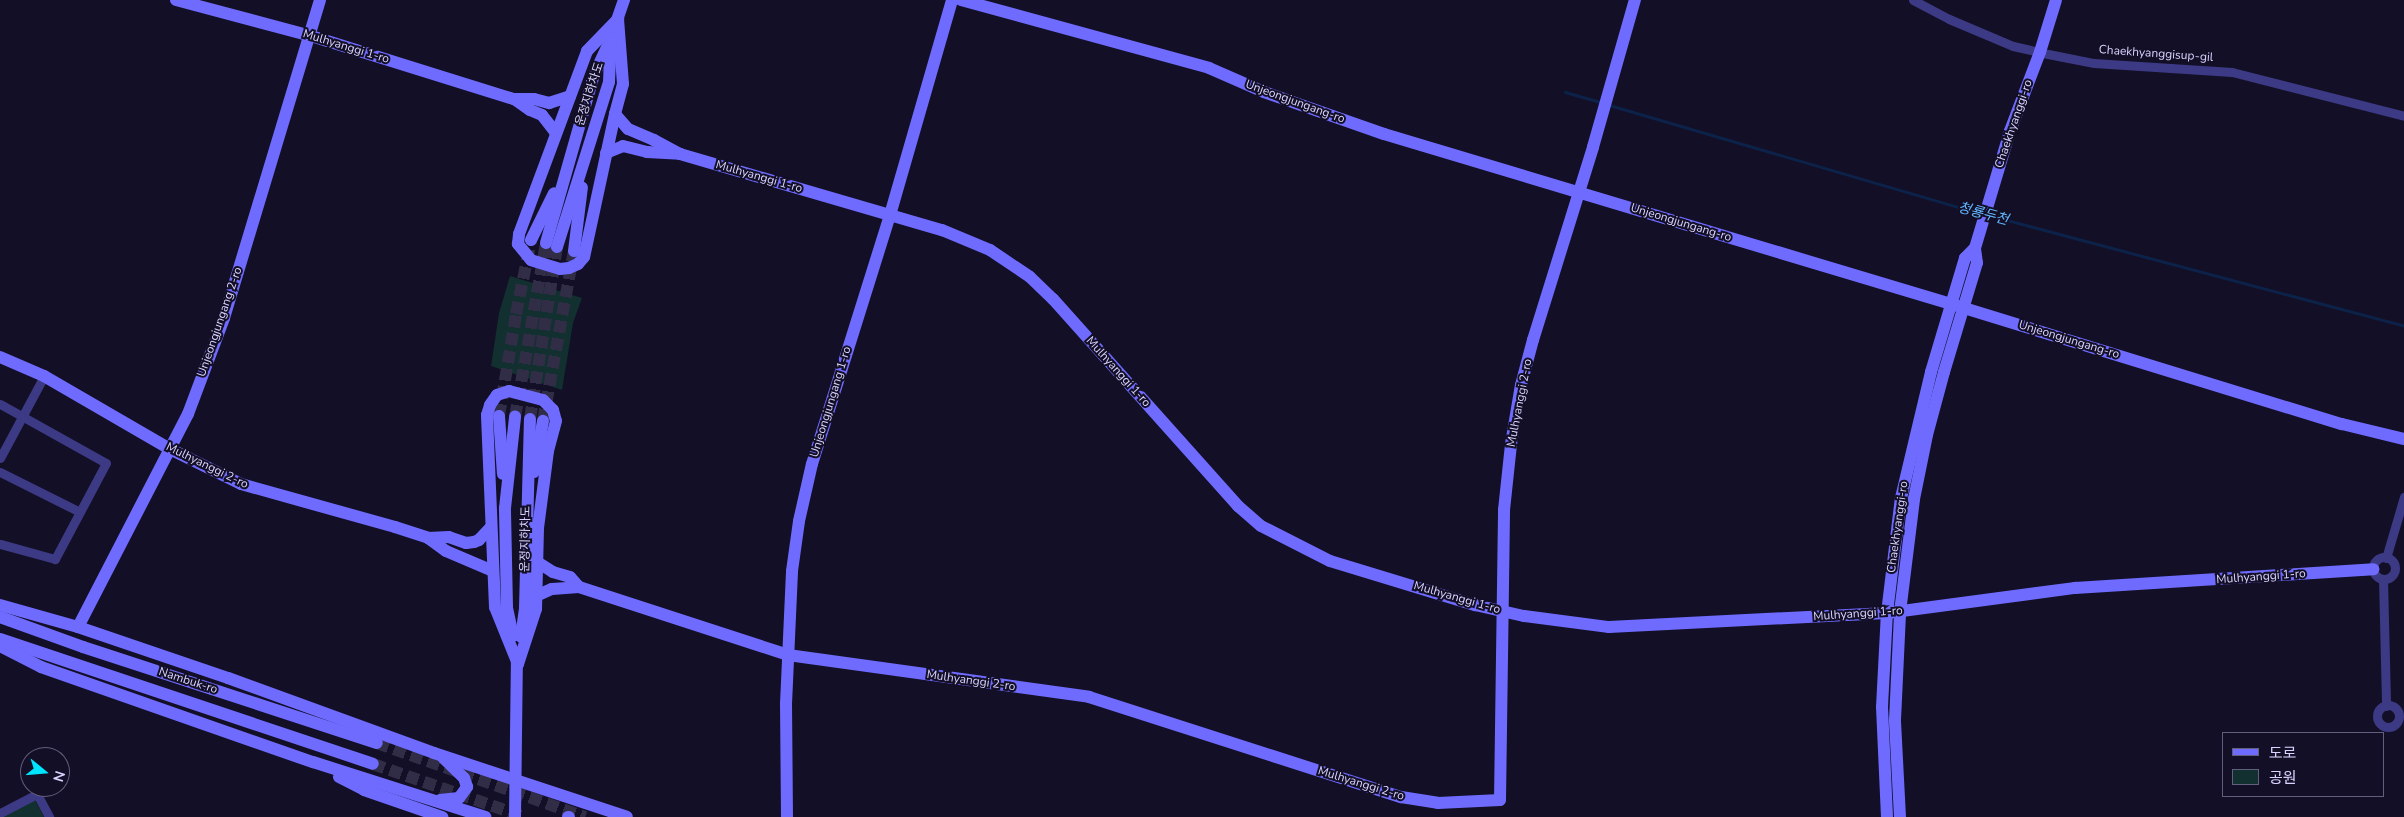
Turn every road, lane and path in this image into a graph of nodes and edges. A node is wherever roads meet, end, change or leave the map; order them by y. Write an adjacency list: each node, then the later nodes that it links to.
1 (176, 0): 10 (street, Mulhyanggi 1-ro)
2 (320, 0): 10 (street, Unjeongjungang 2-ro)
3 (624, 0): 9 (street)
4 (952, 0): 23 (street, Unjeongjungang 1-ro)
5 (961, 0): 22 (street, Unjeongjungang-ro)
6 (1636, 0): 22 (street, Mulhyanggi 2-ro)
7 (1913, 0): 12 (street, Chaekhyanggisup-gil)
8 (2056, 0): 12 (street, Chaekhyanggi-ro)
9 (618, 19): 11 (street); 13 (street); 15 (street)
10 (308, 35): 14 (street, Mulhyanggi 1-ro); 36 (street, Unjeongjungang 2-ro)
11 (611, 39): 18 (street, 운정지하차도); 21 (street, 운정지하차도)
12 (2040, 52): 16 (street, Chaekhyanggisup-gil); 26 (street, Chaekhyanggi-ro)
13 (570, 96): 14 (street); 17 (street)
14 (514, 99): 17 (street)
15 (615, 114): 19 (street); 20 (street)
16 (2404, 116)
17 (556, 134): 19 (street)
18 (587, 151): 21 (street, 운정지하차도); 25 (street)
19 (606, 153): 20 (street)
20 (680, 154): 23 (street, Mulhyanggi 1-ro)
21 (569, 161): 24 (street)
22 (1577, 192): 26 (street, Unjeongjungang-ro); 54 (street, Mulhyanggi 2-ro)
23 (890, 215): 54 (street, Mulhyanggi 1-ro); 61 (street, Unjeongjungang 1-ro)
24 (531, 240)
25 (574, 251)
26 (1957, 306): 35 (street, Unjeongjungang-ro); 55 (street, Chaekhyanggi-ro); 56 (street, Chaekhyanggi-ro)
27 (0, 357): 28 (street, Mulhyanggi 2-ro)
28 (44, 376): 30 (street); 36 (street, Mulhyanggi 2-ro)
29 (0, 404): 30 (street)
30 (23, 415): 37 (street); 41 (street)
31 (499, 416): 40 (street)
32 (516, 417): 40 (street)
33 (530, 419): 42 (street, 운정지하차도)
34 (543, 421): 42 (street)
35 (2404, 439)
36 (170, 449): 44 (street, Mulhyanggi 2-ro); 58 (street, Unjeongjungang 2-ro)
37 (0, 458)
38 (0, 472): 41 (street)
39 (2404, 497): 46 (street)
40 (505, 508): 62 (street)
41 (80, 512): 45 (street)
42 (526, 513): 62 (street, 운정지하차도)
43 (491, 526): 44 (street); 47 (street); 49 (street)
44 (428, 538): 49 (street)
45 (0, 544)
46 (2386, 558): 48 (street); 50 (street)
47 (537, 562): 51 (street); 52 (street)
48 (2373, 569): 50 (street); 55 (street, Mulhyanggi 1-ro)
49 (493, 571): 62 (street)
50 (2383, 579): 63 (street)
51 (579, 587): 52 (street); 61 (street, Mulhyanggi 2-ro)
52 (536, 596): 62 (street)
53 (0, 604): 58 (street)
54 (1503, 612): 56 (street, Mulhyanggi 1-ro); 61 (street, Mulhyanggi 2-ro)
55 (1900, 612): 56 (street, Mulhyanggi 1-ro); 78 (street, Chaekhyanggi-ro)
56 (1887, 613): 77 (street, Chaekhyanggi-ro)
57 (0, 617): 64 (street, Nambuk-ro)
58 (78, 627): 65 (street)
59 (0, 639): 67 (street, Nambuk-ro)
60 (0, 646): 66 (street)
61 (788, 655): 76 (street, Unjeongjungang 1-ro)
62 (518, 661): 68 (street)
63 (2386, 706)
64 (377, 743)
65 (434, 753): 68 (street); 69 (street)
66 (312, 762): 69 (street); 72 (street)
67 (373, 764)
68 (515, 780): 74 (street); 75 (street)
69 (433, 801): 73 (street)
70 (0, 813): 71 (street)
71 (49, 817)
72 (442, 817)
73 (485, 817)
74 (515, 817)
75 (627, 817)
76 (787, 817)
77 (1887, 817)
78 (1900, 817)

